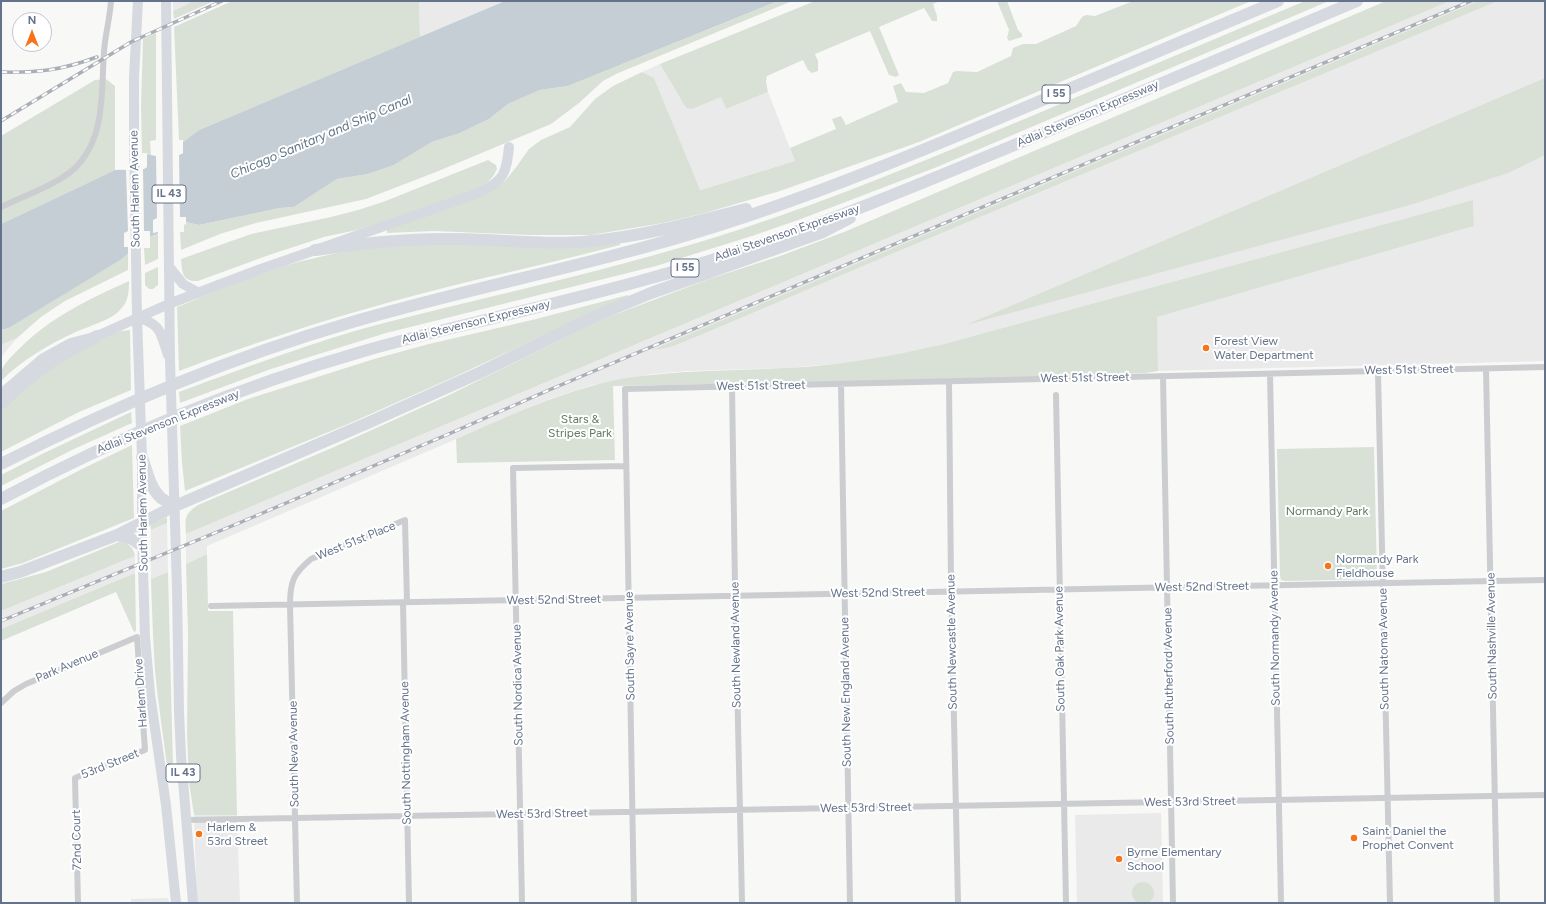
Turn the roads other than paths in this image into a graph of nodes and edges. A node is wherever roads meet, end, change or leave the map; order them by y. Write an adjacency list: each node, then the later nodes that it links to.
1 (111, 1): 9 (street)
2 (138, 1): 14 (main road, South Harlem Avenue / IL 43)
3 (166, 1): 11 (main road, IL 43)
4 (1278, 1): 7 (highway, I 55)
5 (1357, 1): 8 (highway, Adlai Stevenson Expressway / I 55)
6 (509, 147): 10 (main road)
7 (834, 186): 10 (highway); 30 (highway, I 55)
8 (894, 195): 32 (highway, Adlai Stevenson Expressway / I 55); 33 (highway)
9 (1, 206)
10 (315, 250): 12 (main road)
11 (170, 268): 12 (main road); 13 (main road, IL 43)
12 (199, 293): 13 (main road)
13 (171, 303): 14 (main road); 16 (main road, IL 43)
14 (137, 317): 15 (main road); 16 (main road); 29 (main road, South Harlem Avenue / IL 43)
15 (97, 336): 26 (main road); 28 (highway)
16 (170, 360): 33 (main road, IL 43)
17 (1545, 367): 18 (street, West 51st Street)
18 (1486, 368): 19 (street, West 51st Street); 40 (street, South Nashville Avenue)
19 (1378, 371): 20 (street, West 51st Street); 41 (street, South Natoma Avenue)
20 (1270, 374): 21 (street, West 51st Street); 42 (street, South Normandy Avenue)
21 (1163, 376): 22 (street, West 51st Street); 43 (street, South Rutherford Avenue)
22 (949, 382): 23 (street, West 51st Street); 45 (street, South Newcastle Avenue)
23 (841, 384): 24 (street, West 51st Street); 46 (street, South New England Avenue)
24 (732, 387): 25 (street, West 51st Street); 47 (street, South Newland Avenue)
25 (625, 389): 31 (street, South Sayre Avenue)
26 (1, 394)
27 (1056, 395): 44 (street, South Oak Park Avenue)
28 (1, 404)
29 (142, 457): 33 (highway); 35 (main road, South Harlem Avenue / IL 43)
30 (1, 464)
31 (626, 466): 48 (street, South Sayre Avenue); 49 (street, South Nordica Avenue)
32 (1, 499)
33 (175, 506): 35 (highway); 70 (main road, IL 43)
34 (405, 520): 50 (street, South Nottingham Avenue); 51 (street, West 51st Place)
35 (142, 522): 36 (highway); 37 (main road, South Harlem Avenue / IL 43)
36 (117, 534): 37 (highway); 38 (highway)
37 (139, 540): 72 (main road, South Harlem Avenue / IL 43)
38 (1, 576)
39 (1545, 580): 40 (street, West 52nd Street)
40 (1490, 582): 41 (street, West 52nd Street); 58 (street, South Nashville Avenue)
41 (1383, 584): 42 (street, West 52nd Street); 59 (street, South Natoma Avenue)
42 (1274, 586): 43 (street, West 52nd Street); 60 (street, South Normandy Avenue)
43 (1167, 588): 44 (street, West 52nd Street); 61 (street, South Rutherford Avenue)
44 (1059, 590): 45 (street, West 52nd Street); 62 (street, South Oak Park Avenue)
45 (951, 592): 46 (street, West 52nd Street); 63 (street, South Newcastle Avenue)
46 (845, 594): 47 (street, West 52nd Street); 64 (street, South New England Avenue)
47 (735, 596): 48 (street, West 52nd Street); 65 (street, South Newland Avenue)
48 (629, 598): 49 (street, West 52nd Street); 66 (street, South Sayre Avenue)
49 (517, 600): 50 (street, West 52nd Street); 67 (street, South Nordica Avenue)
50 (405, 603): 51 (street, West 52nd Street); 68 (street, South Nottingham Avenue)
51 (290, 605): 52 (street, West 52nd Street); 69 (street, South Neva Avenue)
52 (211, 606)
53 (138, 637): 54 (street, Park Avenue); 55 (street, Harlem Drive)
54 (1, 703)
55 (145, 750): 56 (street, 53rd Street)
56 (75, 778): 71 (street, 72nd Court)
57 (1545, 795): 58 (street, West 53rd Street)
58 (1495, 796): 59 (street, West 53rd Street); 85 (street, South Nashville Avenue)
59 (1387, 798): 60 (street, West 53rd Street); 84 (street, South Natoma Avenue)
60 (1279, 800): 61 (street, West 53rd Street); 83 (street, South Normandy Avenue)
61 (1171, 802): 62 (street, West 53rd Street); 82 (street, South Rutherford Avenue)
62 (1064, 804): 63 (street, West 53rd Street); 81 (street, South Oak Park Avenue)
63 (956, 806): 64 (street, West 53rd Street); 80 (street, South Newcastle Avenue)
64 (848, 808): 65 (street, West 53rd Street); 79 (street, South New England Avenue)
65 (740, 811): 66 (street, West 53rd Street); 78 (street, South Newland Avenue)
66 (632, 813): 67 (street, West 53rd Street); 77 (street, South Sayre Avenue)
67 (520, 814): 68 (street, West 53rd Street); 76 (street, South Nordica Avenue)
68 (407, 817): 69 (street, West 53rd Street); 75 (street, South Nottingham Avenue)
69 (296, 819): 70 (street, West 53rd Street); 74 (street, South Neva Avenue)
70 (187, 820): 73 (main road, IL 43)
71 (78, 903)
72 (176, 903)
73 (193, 903)
74 (297, 903)
75 (409, 903)
76 (522, 903)
77 (634, 903)
78 (742, 903)
79 (850, 903)
80 (958, 903)
81 (1066, 903)
82 (1173, 903)
83 (1281, 903)
84 (1390, 903)
85 (1497, 903)

